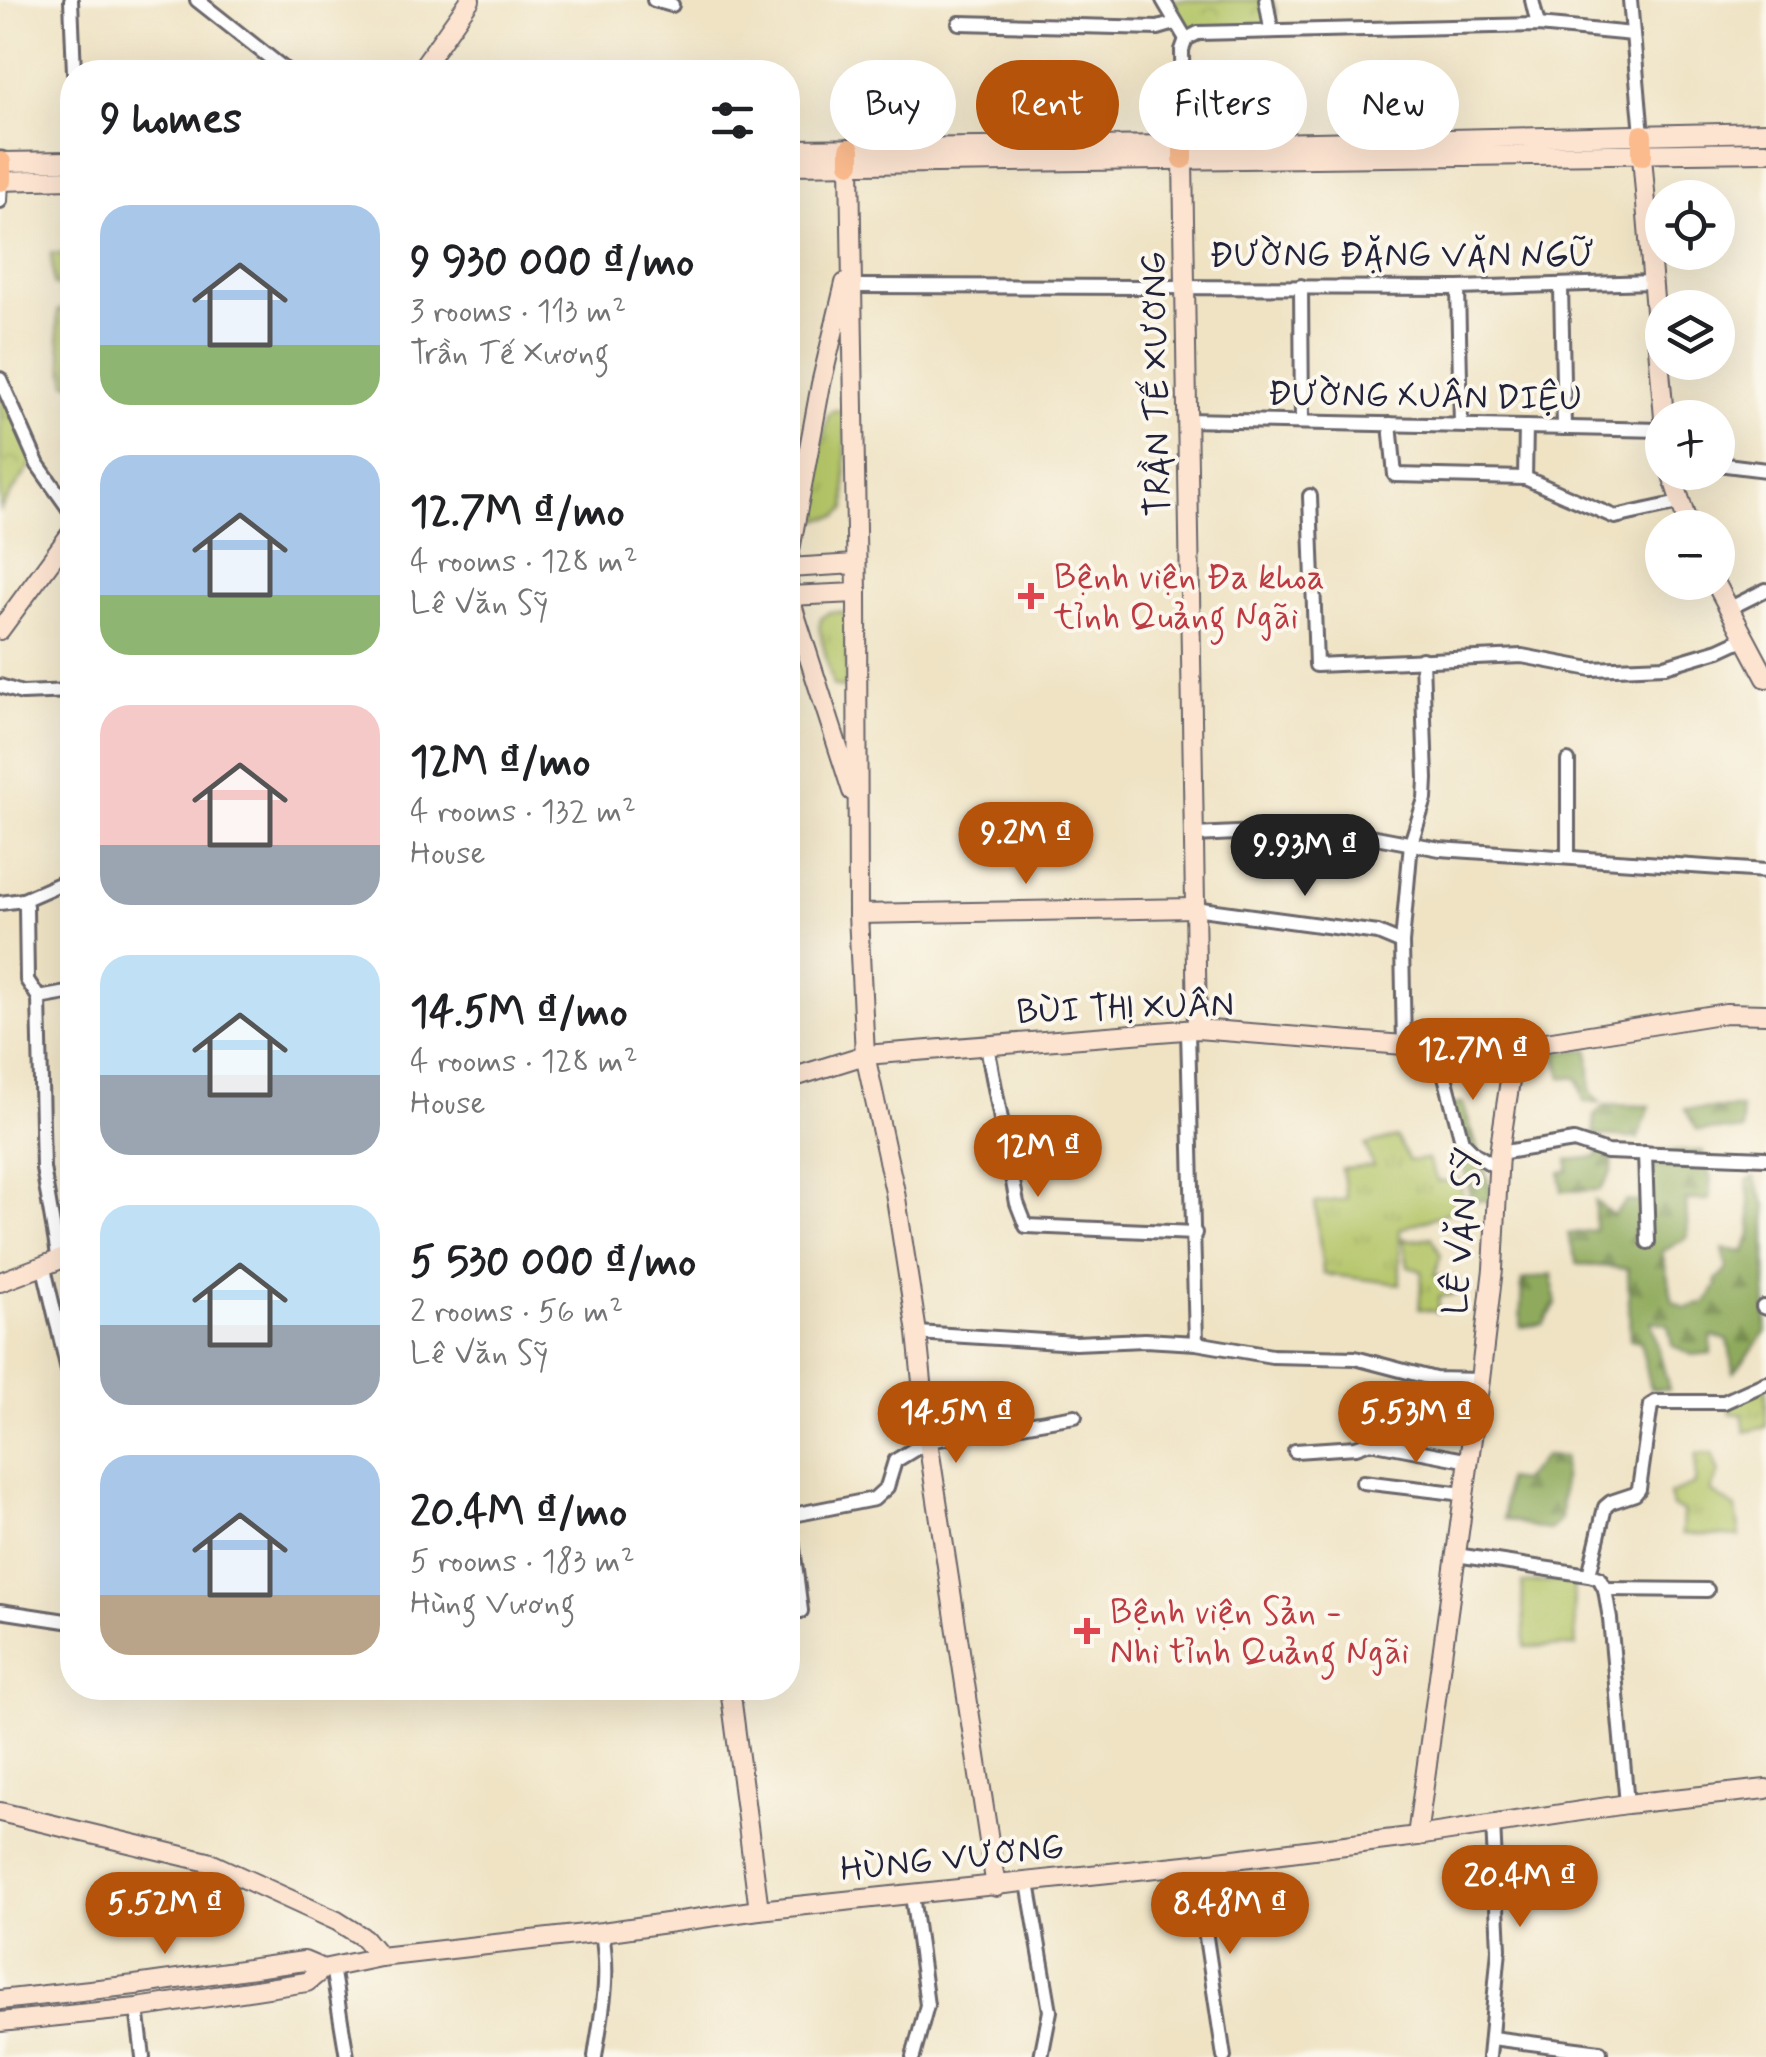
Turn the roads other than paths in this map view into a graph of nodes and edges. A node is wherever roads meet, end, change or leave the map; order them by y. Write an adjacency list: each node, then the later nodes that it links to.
1 (70, 0): 16 (street)
2 (197, 0): 17 (street)
3 (470, 0): 18 (street)
4 (654, 0): 9 (street)
5 (1163, 0): 11 (street)
6 (1266, 0): 13 (street)
7 (1532, 0): 12 (street)
8 (1630, 0): 14 (street)
9 (672, 5)
10 (959, 22): 11 (street)
11 (1174, 22): 15 (street)
12 (1538, 25): 13 (street); 14 (street)
13 (1272, 29): 15 (street)
14 (1633, 34): 20 (street)
15 (1186, 39): 22 (street)
16 (73, 60)
17 (273, 60)
18 (428, 60)
19 (1766, 132): 20 (street)
20 (1642, 146): 22 (street); 23 (street); 32 (street)
21 (800, 150): 24 (street)
22 (1183, 152): 24 (street); 33 (street, TRẦN TẾ XƯƠNG)
23 (1766, 152)
24 (850, 156): 27 (street); 31 (street)
25 (60, 161): 26 (street)
26 (0, 162): 29 (main road)
27 (800, 162)
28 (60, 179): 29 (street)
29 (0, 181): 30 (street)
30 (0, 202)
31 (850, 258): 34 (street); 39 (street)
32 (1652, 282): 36 (street, ĐƯỜNG ĐẶNG VĂN NGỮ); 41 (street)
33 (1187, 284): 34 (street, ĐƯỜNG ĐẶNG VĂN NGỮ); 35 (street, ĐƯỜNG ĐẶNG VĂN NGỮ); 42 (street, TRẦN TẾ XƯƠNG)
34 (852, 286): 40 (street)
35 (1301, 286): 37 (street, ĐƯỜNG ĐẶNG VĂN NGỮ); 43 (street)
36 (1561, 287): 37 (street, ĐƯỜNG ĐẶNG VĂN NGỮ); 47 (street)
37 (1458, 288): 45 (street)
38 (0, 379): 53 (street)
39 (821, 384): 40 (street); 55 (street)
40 (852, 385): 59 (street)
41 (1662, 400)
42 (1186, 420): 43 (street, ĐƯỜNG XUÂN DIỆU); 76 (street, TRẦN TẾ XƯƠNG)
43 (1302, 422): 44 (street, ĐƯỜNG XUÂN DIỆU)
44 (1390, 424): 45 (street, ĐƯỜNG XUÂN DIỆU); 51 (street)
45 (1460, 426): 46 (street, ĐƯỜNG XUÂN DIỆU)
46 (1526, 427): 47 (street, ĐƯỜNG XUÂN DIỆU); 51 (street)
47 (1564, 428): 48 (street, ĐƯỜNG XUÂN DIỆU)
48 (1645, 430)
49 (1735, 466): 50 (street)
50 (1766, 470)
51 (1525, 478): 56 (street)
52 (1676, 490): 56 (street)
53 (60, 496)
54 (1310, 496): 70 (street)
55 (800, 499)
56 (1679, 503): 57 (street)
57 (1682, 510)
58 (60, 546): 66 (street)
59 (856, 564): 60 (street); 63 (street)
60 (800, 565)
61 (1766, 590): 65 (street)
62 (800, 591): 63 (street)
63 (857, 592): 75 (street)
64 (1724, 600): 65 (street)
65 (1728, 609): 69 (street)
66 (6, 610): 68 (street)
67 (800, 629): 75 (street)
68 (0, 630)
69 (1744, 638): 70 (street); 71 (street)
70 (1422, 659): 77 (street)
71 (1766, 678)
72 (0, 686): 73 (street)
73 (60, 691)
74 (1568, 761): 78 (street)
75 (858, 810): 84 (street)
76 (1196, 835): 77 (street); 83 (street, TRẦN TẾ XƯƠNG)
77 (1411, 843): 78 (street); 85 (street)
78 (1568, 857): 79 (street)
79 (1766, 871)
80 (60, 884): 81 (street)
81 (23, 900): 82 (street); 87 (street)
82 (0, 903)
83 (1194, 908): 84 (street); 85 (street); 89 (street, TRẦN TẾ XƯƠNG)
84 (858, 914): 94 (street)
85 (1402, 943): 91 (street)
86 (60, 994): 87 (street)
87 (39, 998): 101 (street)
88 (1766, 1014): 93 (street, BÙI THỊ XUÂN)
89 (1192, 1030): 90 (street, BÙI THỊ XUÂN); 91 (street, BÙI THỊ XUÂN); 99 (street)
90 (987, 1046): 94 (street, BÙI THỊ XUÂN); 99 (street)
91 (1404, 1046): 92 (street, BÙI THỊ XUÂN)
92 (1438, 1046): 93 (street, BÙI THỊ XUÂN); 98 (street)
93 (1515, 1047): 98 (street, LÊ VĂN SỸ)
94 (865, 1055): 95 (street, BÙI THỊ XUÂN); 103 (street)
95 (800, 1074)
96 (1645, 1153): 97 (street); 98 (street); 100 (street)
97 (1766, 1158)
98 (1499, 1160): 105 (street, LÊ VĂN SỸ)
99 (1195, 1234): 104 (street)
100 (1648, 1242)
101 (58, 1262): 102 (street)
102 (0, 1282)
103 (917, 1332): 104 (street); 108 (street)
104 (1196, 1343): 105 (street)
105 (1480, 1380): 110 (street, LÊ VĂN SỸ)
106 (1766, 1383): 115 (street)
107 (1075, 1416): 108 (street)
108 (928, 1441): 113 (street); 130 (street)
109 (1295, 1451): 110 (street)
110 (1470, 1462): 112 (street, LÊ VĂN SỸ)
111 (1364, 1482): 112 (street)
112 (1464, 1494): 114 (street, LÊ VĂN SỸ)
113 (800, 1514)
114 (1456, 1555): 115 (street); 127 (street, LÊ VĂN SỸ)
115 (1589, 1575): 116 (street)
116 (1604, 1589): 117 (street); 124 (street)
117 (1707, 1590)
118 (800, 1605): 120 (street)
119 (0, 1611): 121 (street)
120 (801, 1612)
121 (60, 1620)
122 (732, 1700): 132 (street)
123 (1766, 1789): 124 (street, HÙNG VƯƠNG)
124 (1627, 1804): 126 (street, HÙNG VƯƠNG)
125 (0, 1812): 134 (street)
126 (1493, 1822): 127 (street, HÙNG VƯƠNG); 141 (street)
127 (1417, 1836): 128 (street, HÙNG VƯƠNG)
128 (1194, 1864): 129 (street, HÙNG VƯƠNG); 148 (street)
129 (1028, 1883): 130 (street, HÙNG VƯƠNG); 147 (street)
130 (996, 1887): 131 (street, HÙNG VƯƠNG)
131 (912, 1894): 132 (street, HÙNG VƯƠNG); 146 (street)
132 (760, 1910): 133 (street, HÙNG VƯƠNG)
133 (602, 1932): 134 (street, HÙNG VƯƠNG); 145 (street)
134 (380, 1957): 135 (street, HÙNG VƯƠNG)
135 (328, 1968): 136 (street, HÙNG VƯƠNG); 137 (street, HÙNG VƯƠNG); 144 (street)
136 (204, 1976): 137 (street); 138 (street, HÙNG VƯƠNG)
137 (206, 1996): 139 (street, HÙNG VƯƠNG)
138 (0, 2000)
139 (137, 2008): 140 (street, HÙNG VƯƠNG); 143 (street)
140 (0, 2022)
141 (1492, 2038): 142 (street); 149 (street)
142 (1600, 2052)
143 (144, 2057)
144 (346, 2057)
145 (595, 2057)
146 (913, 2057)
147 (1041, 2057)
148 (1224, 2057)
149 (1490, 2057)

